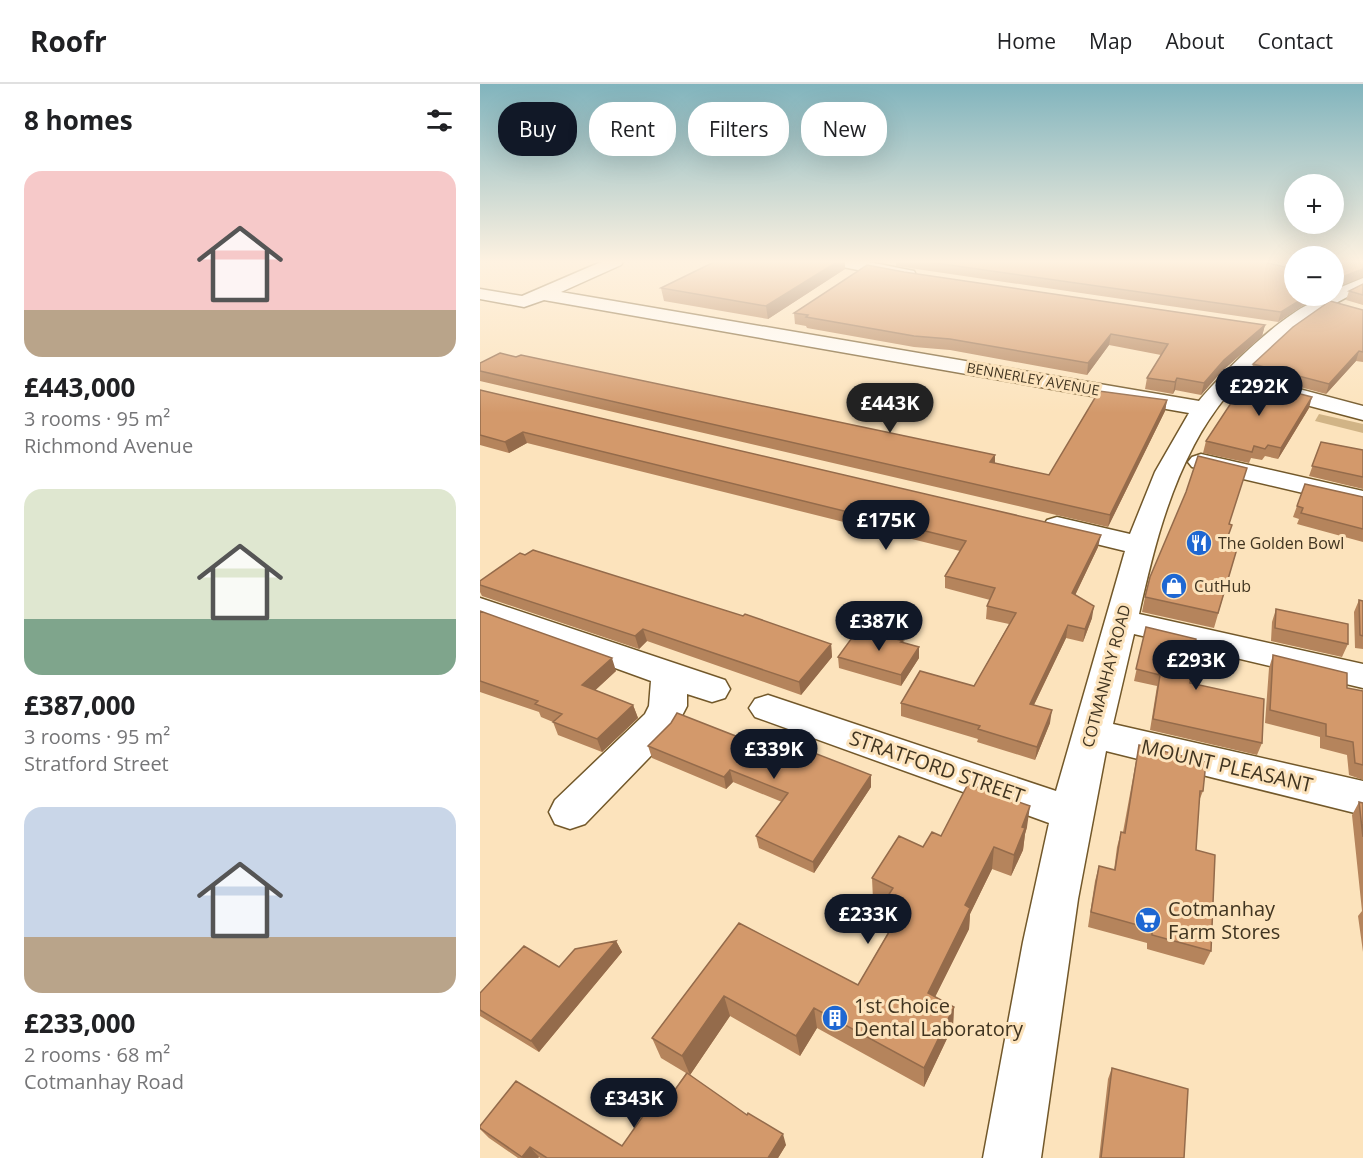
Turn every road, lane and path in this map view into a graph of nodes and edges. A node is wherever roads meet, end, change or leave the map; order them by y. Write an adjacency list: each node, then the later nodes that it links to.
1 (649, 312): 4 (street, BENNERLEY AVENUE)
2 (1304, 312): 5 (street, COTMANHAY ROAD)
3 (790, 315): 4 (street)
4 (765, 332): 6 (street, BENNERLEY AVENUE)
5 (1232, 378): 6 (street, COTMANHAY ROAD); 7 (street)
6 (1204, 408): 8 (street, COTMANHAY ROAD)
7 (1363, 413)
8 (1176, 456): 9 (street); 11 (street, COTMANHAY ROAD)
9 (1363, 499)
10 (1038, 521): 11 (street)
11 (1142, 546): 13 (street, COTMANHAY ROAD)
12 (480, 608): 14 (street)
13 (1120, 620): 15 (street); 18 (street, COTMANHAY ROAD)
14 (669, 675): 16 (street); 20 (street)
15 (1363, 676)
16 (712, 689)
17 (768, 708): 21 (street, STRATFORD STREET)
18 (1091, 734): 19 (street, MOUNT PLEASANT); 21 (street, COTMANHAY ROAD)
19 (1363, 798)
20 (570, 812)
21 (1072, 814): 22 (street, COTMANHAY ROAD)
22 (1012, 1158)

